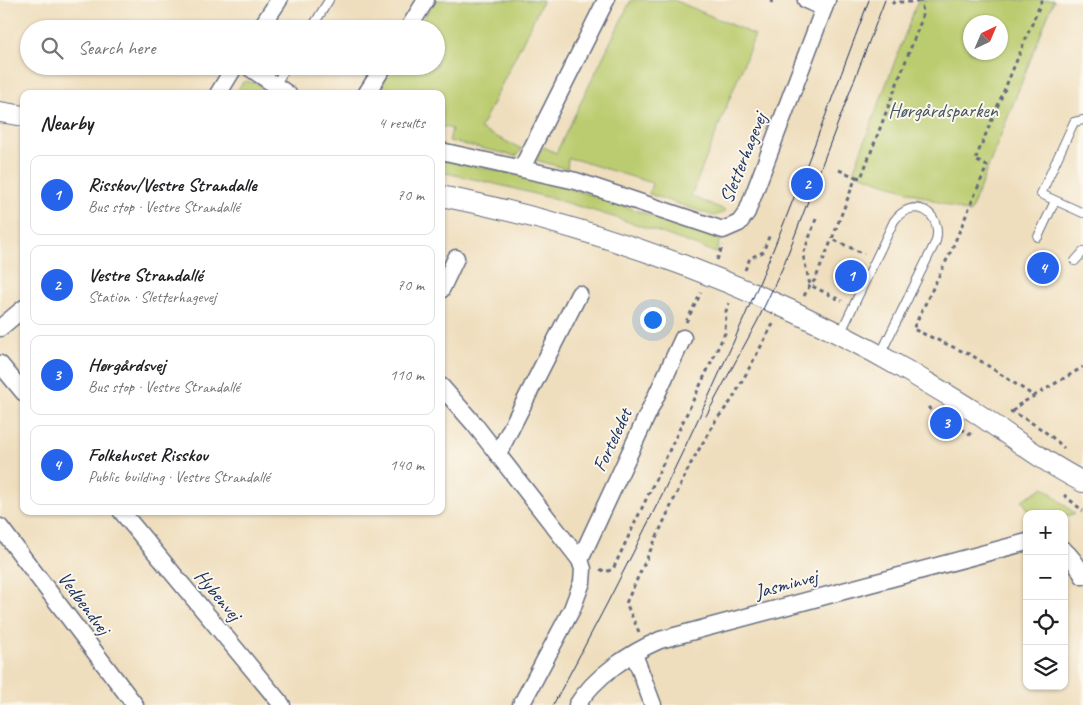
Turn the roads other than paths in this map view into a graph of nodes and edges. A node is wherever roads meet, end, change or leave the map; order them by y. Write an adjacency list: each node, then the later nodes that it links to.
1 (279, 0): 7 (street)
2 (329, 0): 8 (lane)
3 (426, 0): 9 (street)
4 (606, 0): 21 (street)
5 (806, 0): 6 (street, Sletterhagevej)
6 (825, 4): 21 (street, Sletterhagevej)
7 (266, 20)
8 (317, 20)
9 (414, 20)
10 (230, 75): 15 (street)
11 (260, 75): 14 (street)
12 (285, 75): 14 (lane)
13 (378, 75): 16 (street)
14 (281, 89)
15 (220, 90)
16 (369, 90)
17 (0, 112): 18 (street)
18 (20, 115)
19 (1083, 120): 23 (lane)
20 (445, 152): 21 (street, Sletterhagevej)
21 (522, 168)
22 (445, 197): 33 (street)
23 (1055, 201): 24 (lane); 25 (lane)
24 (1083, 213)
25 (1038, 237)
26 (1083, 252): 28 (lane)
27 (456, 258): 29 (street)
28 (1075, 261)
29 (445, 281)
30 (578, 294): 39 (street)
31 (20, 311): 32 (street)
32 (0, 328)
33 (840, 334): 35 (street); 35 (lane)
34 (684, 338): 47 (street, Forteledet)
35 (880, 355): 40 (street)
36 (0, 364): 37 (street)
37 (20, 388)
38 (445, 391): 39 (street)
39 (498, 454): 47 (street)
40 (1058, 469): 41 (street); 42 (street)
41 (1083, 482)
42 (1083, 495)
43 (125, 515): 51 (street, Hybenvej)
44 (0, 527): 50 (street, Vedbendvej)
45 (1023, 543): 49 (street, Jasminvej)
46 (1068, 553): 48 (street)
47 (580, 560): 52 (street)
48 (1083, 576)
49 (640, 650): 53 (street, Jasminvej); 54 (street)
50 (135, 705)
51 (282, 705)
52 (521, 705)
53 (577, 705)
54 (653, 705)

